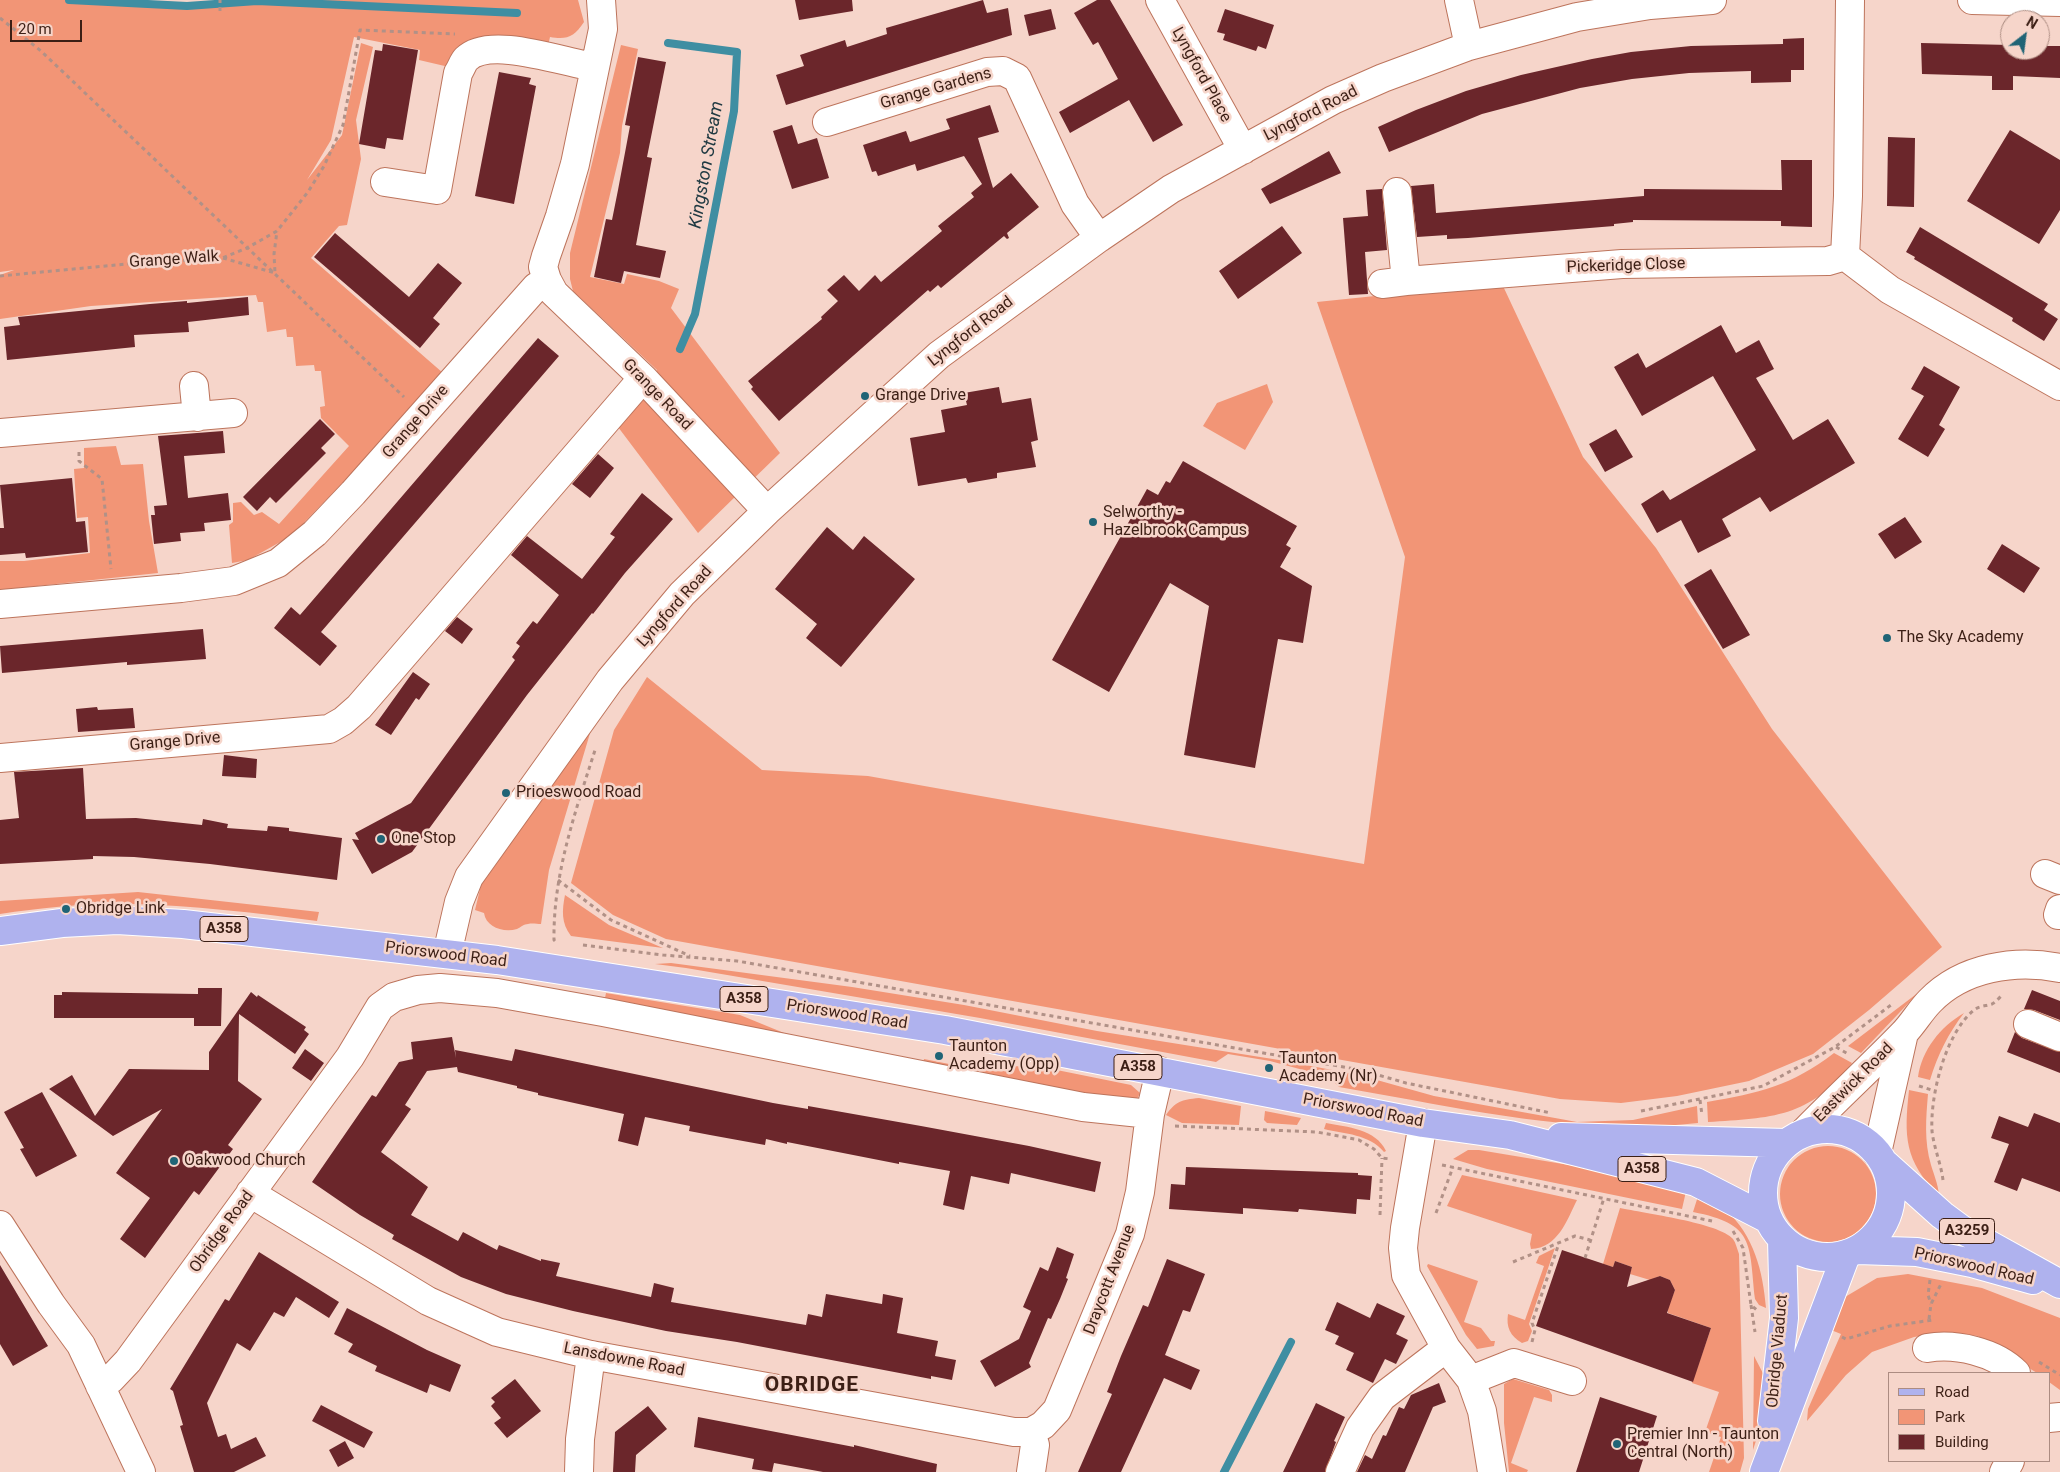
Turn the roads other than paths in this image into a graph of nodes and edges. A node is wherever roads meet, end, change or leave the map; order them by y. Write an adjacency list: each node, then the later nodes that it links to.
1 (601, 0): 9 (street)
2 (1160, 0): 11 (street, Lyngford Place)
3 (1458, 0): 8 (street)
4 (1712, 0): 8 (street, Lyngford Road)
5 (1850, 0): 15 (street)
6 (1972, 0): 7 (street)
7 (2060, 2)
8 (1468, 46): 11 (street, Lyngford Road)
9 (595, 67): 12 (street); 16 (street)
10 (827, 122): 14 (street, Grange Gardens)
11 (1243, 150): 14 (street, Lyngford Road)
12 (385, 182)
13 (1397, 192): 15 (street, Pickeridge Close)
14 (1099, 238): 23 (street, Lyngford Road)
15 (1845, 256): 19 (street)
16 (546, 280): 17 (street, Grange Road); 24 (street, Grange Drive)
17 (643, 378): 23 (street, Grange Road); 25 (street, Grange Drive)
18 (194, 386): 21 (street)
19 (2060, 386)
20 (233, 413): 21 (street)
21 (197, 416): 22 (street)
22 (0, 433)
23 (767, 511): 27 (street, Lyngford Road)
24 (0, 604)
25 (0, 758)
26 (0, 931): 27 (main road, Priorswood Road / A358)
27 (448, 954): 33 (main road, Priorswood Road / A358)
28 (2060, 968): 31 (street, Eastwick Road)
29 (418, 990): 34 (street, Priorswood Road); 39 (street, Obridge Road)
30 (2028, 1024): 32 (street)
31 (1904, 1033): 37 (street, Eastwick Road); 38 (street, Eastwick Road)
32 (2060, 1037)
33 (1160, 1071): 34 (street, Draycott Avenue); 35 (main road, Priorswood Road / A358)
34 (1150, 1114): 51 (street, Draycott Avenue)
35 (1423, 1123): 36 (main road, Priorswood Road / A358); 44 (street)
36 (1510, 1136): 37 (main road, Priorswood Road / A358); 41 (main road, Priorswood Road / A358)
37 (1795, 1138): 38 (main road, Priorswood Road / A358); 41 (main road)
38 (1880, 1158): 42 (main road); 43 (main road, Priorswood Road / A3259)
39 (250, 1193): 46 (street, Lansdowne Road); 50 (street, Obridge Road)
40 (0, 1225): 50 (street)
41 (1775, 1230): 42 (main road, Priorswood Road / A358); 52 (main road, Obridge Viaduct)
42 (1852, 1252): 43 (main road, Priorswood Road / A3259); 52 (main road, Obridge Viaduct)
43 (2060, 1286)
44 (1446, 1348): 48 (street); 56 (street)
45 (1928, 1348): 47 (street)
46 (591, 1355): 51 (street, Lansdowne Road); 54 (street)
47 (2026, 1367)
48 (1471, 1380): 49 (street); 57 (street)
49 (1572, 1381)
50 (100, 1386): 53 (street)
51 (1031, 1432): 55 (street)
52 (1765, 1467)
53 (141, 1472)
54 (579, 1472)
55 (1031, 1472)
56 (1340, 1472)
57 (1492, 1472)

